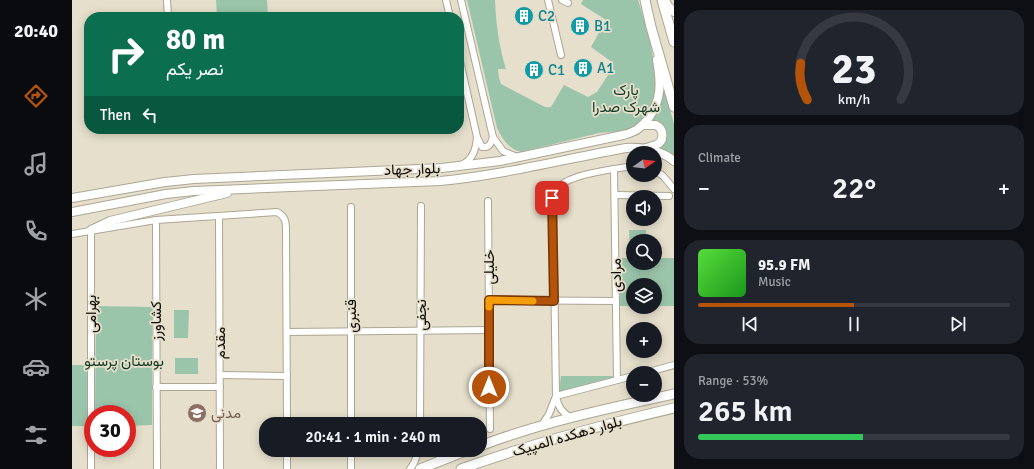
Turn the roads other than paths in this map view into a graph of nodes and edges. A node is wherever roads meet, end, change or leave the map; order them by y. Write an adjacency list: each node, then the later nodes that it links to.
1 (167, 0): 9 (street)
2 (446, 0): 10 (street)
3 (462, 0): 19 (street)
4 (548, 0): 14 (street)
5 (562, 0): 8 (street)
6 (645, 0): 12 (main road)
7 (664, 0): 11 (street); 13 (main road)
8 (568, 4)
9 (168, 12)
10 (449, 12)
11 (674, 12)
12 (651, 27): 16 (main road); 17 (street, بلوار جهاد)
13 (674, 42)
14 (561, 55)
15 (464, 79): 18 (street)
16 (674, 107)
17 (643, 125): 20 (street); 23 (street, بلوار جهاد)
18 (477, 137): 19 (street); 25 (street)
19 (493, 137): 23 (street)
20 (652, 146)
21 (626, 148): 29 (street, بلوار جهاد)
22 (662, 154): 24 (street, بلوار جهاد)
23 (517, 157): 25 (street, بلوار جهاد)
24 (674, 161)
25 (457, 167): 33 (street, بلوار جهاد)
26 (626, 167): 27 (street)
27 (614, 169): 31 (street, مرادی); 43 (street)
28 (662, 175): 30 (street)
29 (246, 188): 37 (street, بلوار جهاد); 40 (street)
30 (674, 189)
31 (615, 195): 32 (street); 44 (street, مرادی)
32 (669, 196)
33 (72, 198)
34 (488, 201): 42 (street, خلیلی)
35 (421, 206): 46 (street, نجفی)
36 (351, 207): 48 (street, قنبری)
37 (72, 212)
38 (219, 216): 39 (street); 47 (street); 51 (street, مقدم)
39 (156, 220): 40 (street); 55 (street, کشاورز)
40 (91, 230): 41 (street); 71 (street, بهرامی)
41 (72, 234)
42 (489, 300): 43 (street); 45 (street, خلیلی)
43 (554, 301): 44 (street); 58 (street)
44 (616, 301): 54 (street, مرادی)
45 (489, 330): 46 (street); 65 (street, خلیلی)
46 (420, 331): 48 (street); 62 (street, نجفی)
47 (287, 332): 48 (street); 52 (street)
48 (351, 332): 61 (street, قنبری)
49 (674, 366): 50 (street)
50 (662, 369)
51 (220, 375): 52 (street); 56 (street, مقدم)
52 (287, 376): 60 (street)
53 (626, 378): 54 (street)
54 (617, 380): 58 (street)
55 (156, 387): 56 (street); 72 (street, کشاورز)
56 (220, 387): 73 (street, مقدم)
57 (674, 394): 63 (main road, بلوار دهکده المپیک)
58 (556, 396): 63 (street); 64 (street)
59 (674, 408): 78 (main road, بلوار دهکده المپیک)
60 (287, 417)
61 (351, 417)
62 (420, 417)
63 (571, 418): 64 (main road, بلوار دهکده المپیک)
64 (542, 426): 66 (main road, بلوار دهکده المپیک)
65 (490, 429)
66 (487, 444)
67 (287, 457): 74 (street)
68 (351, 457): 75 (street)
69 (416, 457): 76 (street)
70 (449, 457): 77 (main road)
71 (91, 469)
72 (156, 469)
73 (220, 469)
74 (287, 469)
75 (351, 469)
76 (410, 469)
77 (420, 469)
78 (461, 469)

